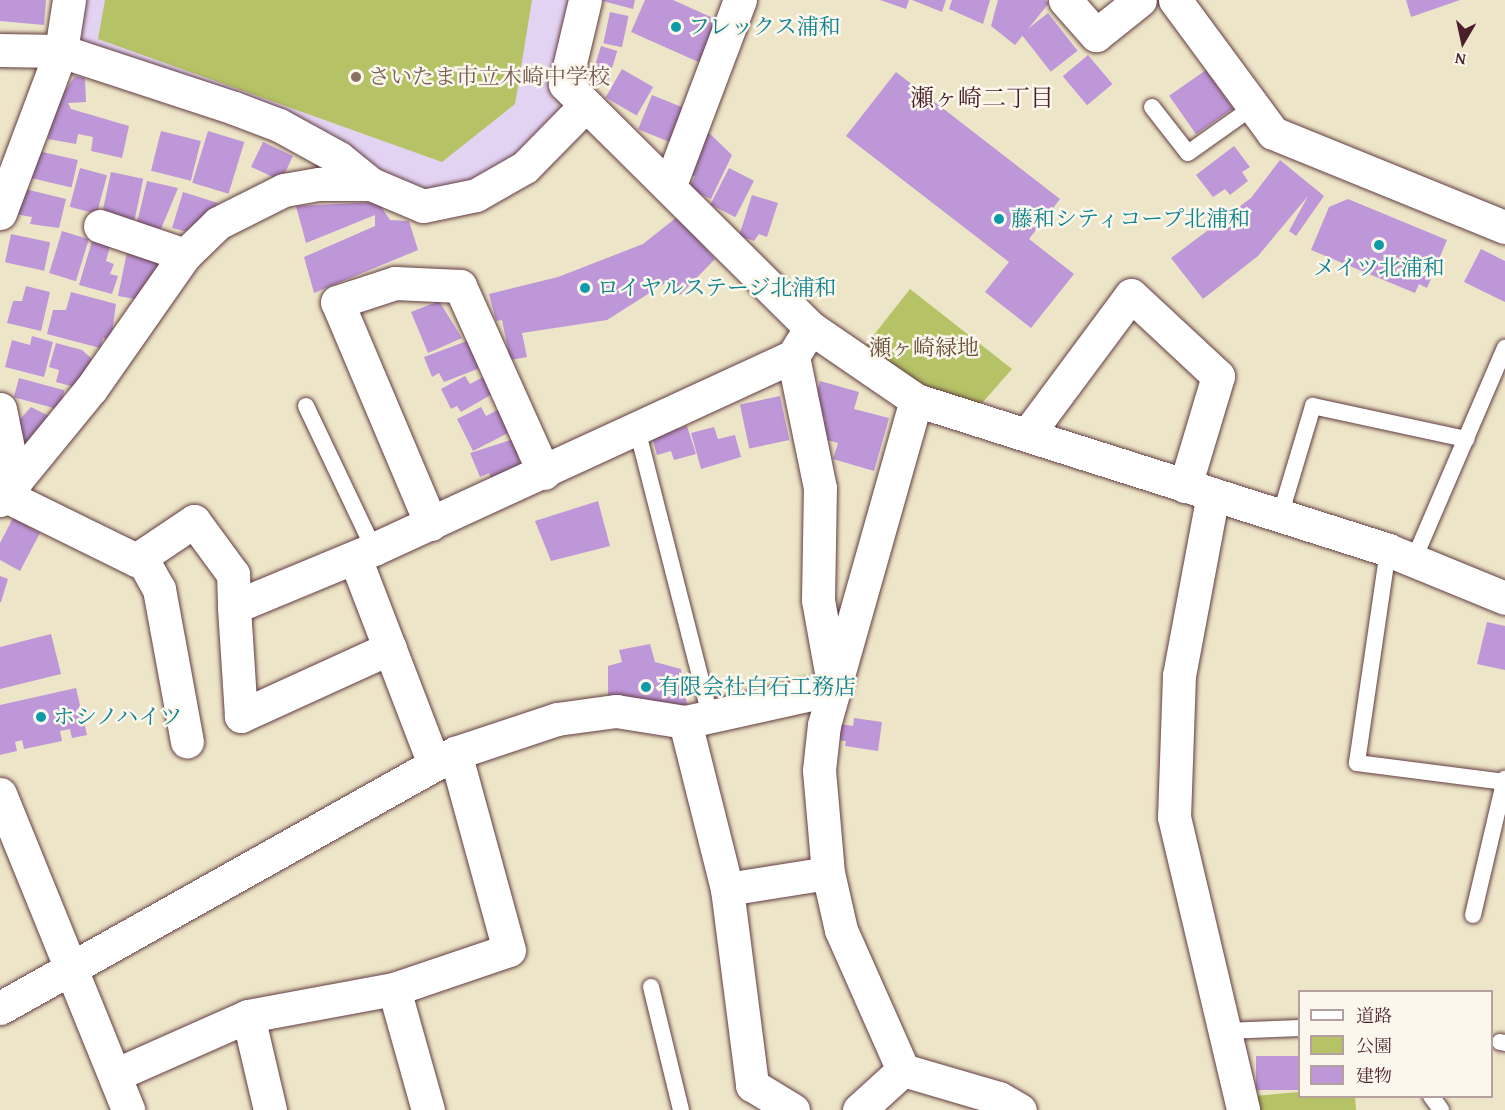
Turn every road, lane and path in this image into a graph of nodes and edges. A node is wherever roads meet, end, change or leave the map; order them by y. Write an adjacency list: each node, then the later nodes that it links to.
1 (69, 0): 8 (street)
2 (585, 0): 9 (street)
3 (740, 0): 13 (street)
4 (1065, 0): 5 (street)
5 (1140, 0)
6 (1176, 0): 10 (street)
7 (0, 50): 8 (street)
8 (61, 51): 12 (street); 14 (street)
9 (586, 105): 12 (street); 13 (street)
10 (1253, 106): 11 (lane); 16 (street)
11 (1152, 107)
12 (371, 184): 17 (street)
13 (670, 185): 18 (street)
14 (0, 213)
15 (100, 226): 17 (street)
16 (1505, 227)
17 (185, 255): 29 (street)
18 (811, 328): 20 (street); 21 (street)
19 (1505, 348): 26 (lane)
20 (793, 356): 24 (street); 38 (street)
21 (916, 400): 25 (street); 38 (street)
22 (306, 406): 32 (lane)
23 (0, 409): 29 (street)
24 (637, 429): 27 (street); 39 (lane)
25 (1027, 435): 28 (street); 28 (street)
26 (1466, 439): 30 (lane); 33 (lane)
27 (544, 472): 31 (street); 31 (street)
28 (1199, 490): 30 (street); 53 (street)
29 (6, 492): 34 (street)
30 (1280, 516): 33 (street)
31 (431, 524): 32 (street)
32 (364, 554): 36 (street); 37 (street)
33 (1401, 555): 35 (street); 42 (lane)
34 (141, 557): 36 (street); 40 (street)
35 (1505, 598)
36 (234, 607): 37 (street)
37 (390, 648): 41 (street)
38 (834, 689): 39 (street); 44 (street)
39 (698, 719): 41 (street); 45 (street)
40 (188, 741)
41 (445, 758): 47 (street); 49 (street)
42 (1505, 781): 46 (lane)
43 (0, 794): 47 (street)
44 (828, 873): 45 (street); 54 (street)
45 (727, 889): 60 (street)
46 (1473, 915)
47 (71, 964): 50 (street); 55 (street)
48 (651, 987): 59 (lane)
49 (394, 989): 51 (street); 58 (street)
50 (0, 1008)
51 (248, 1016): 55 (street); 57 (street)
52 (1298, 1028): 53 (lane)
53 (1226, 1031): 63 (street)
54 (903, 1070): 61 (street); 62 (street)
55 (117, 1074): 56 (street)
56 (128, 1110)
57 (270, 1110)
58 (428, 1110)
59 (681, 1110)
60 (793, 1110)
61 (859, 1110)
62 (1020, 1110)
63 (1243, 1110)

